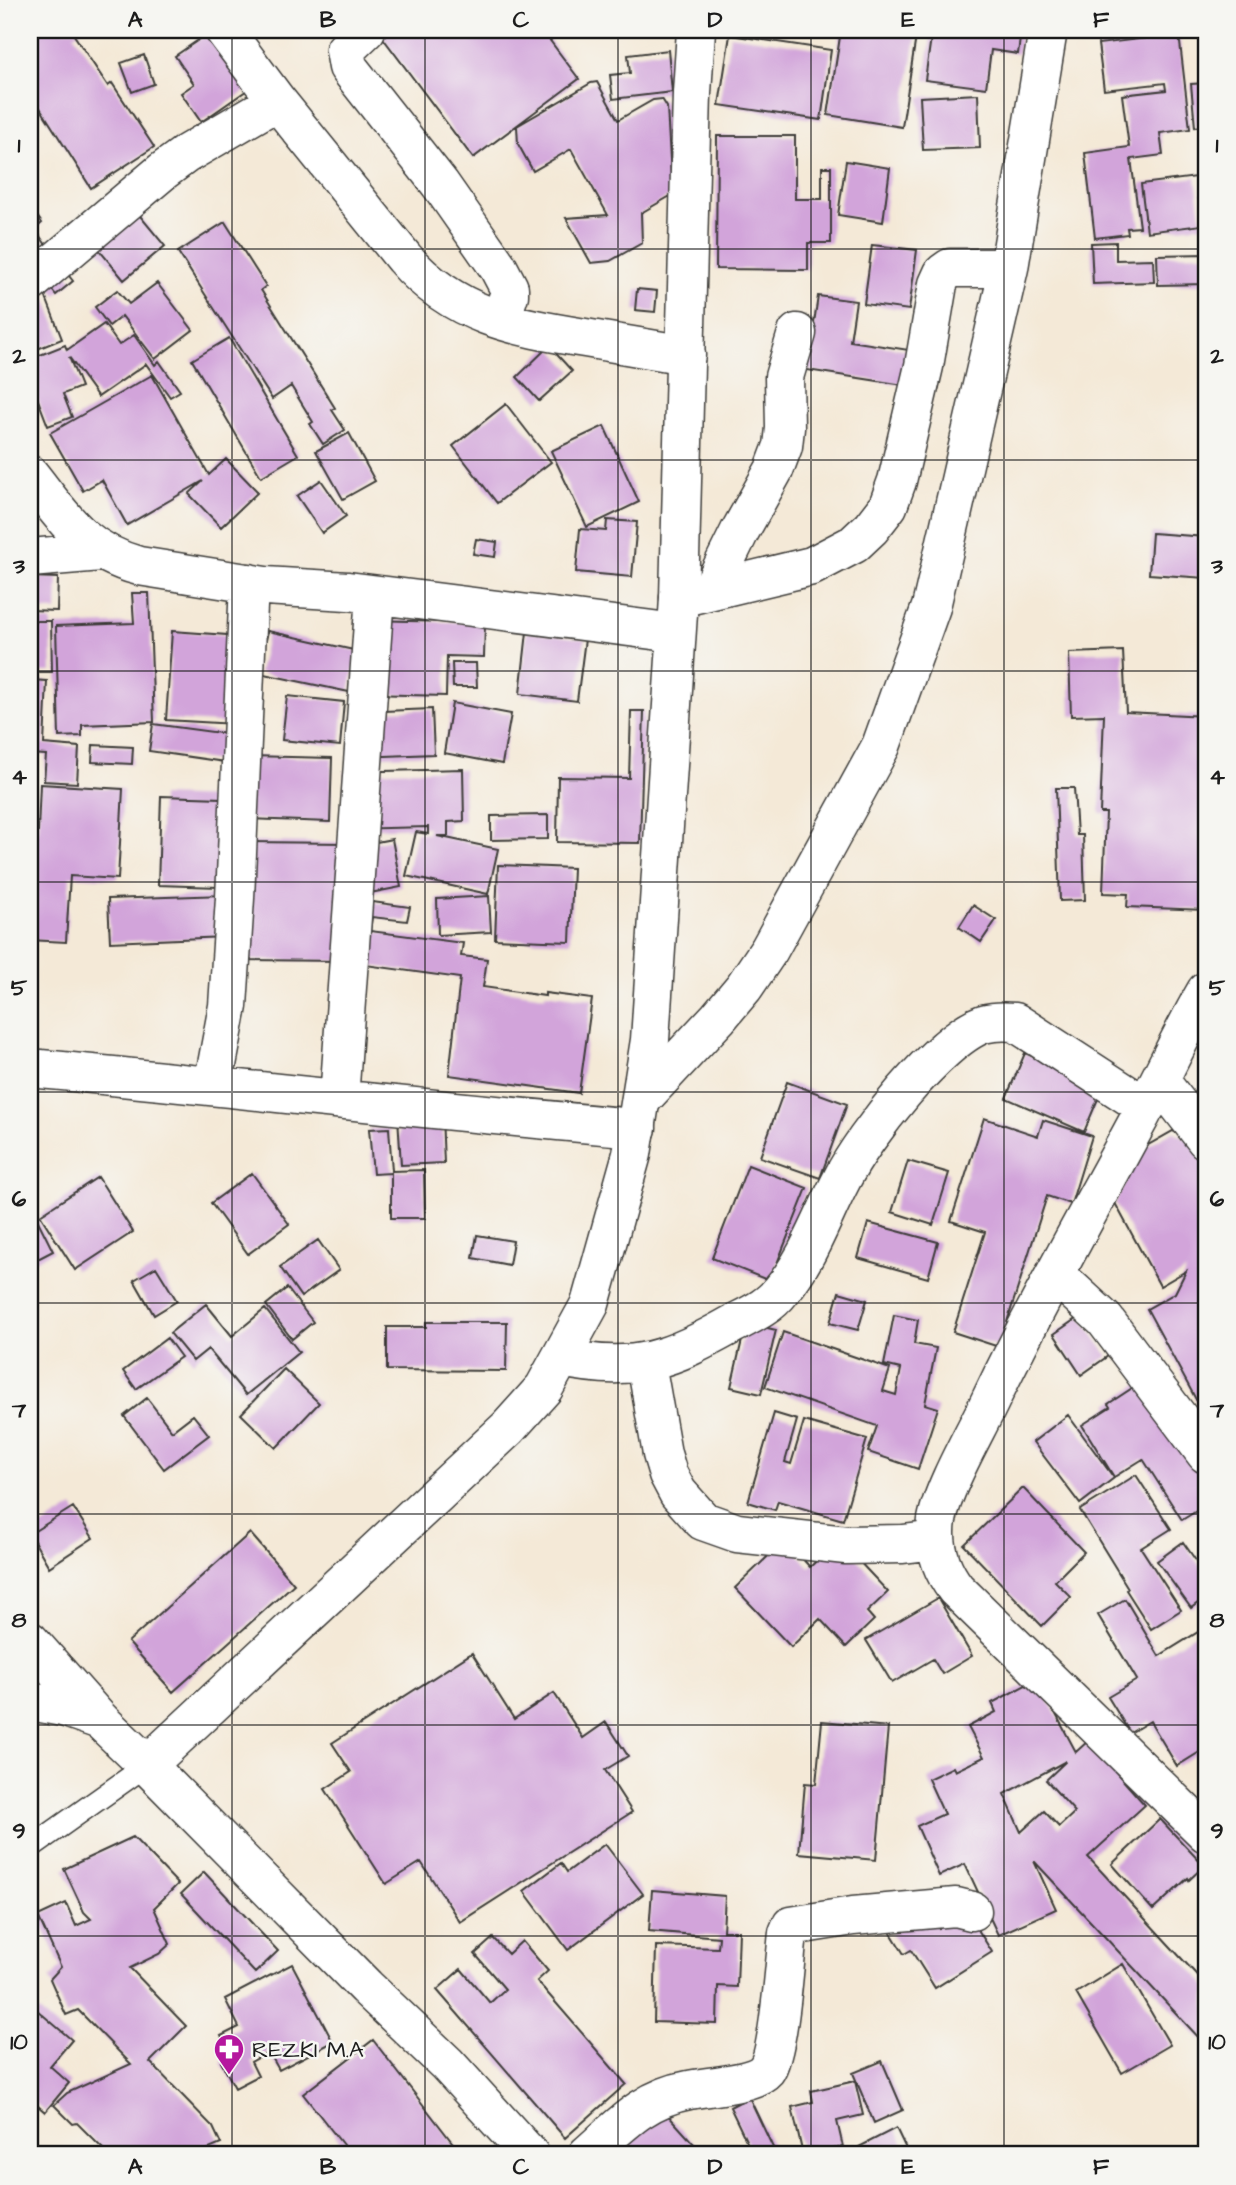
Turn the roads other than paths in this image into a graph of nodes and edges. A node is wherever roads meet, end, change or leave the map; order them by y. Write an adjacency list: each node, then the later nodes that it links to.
1 (224, 30): 5 (street)
2 (366, 30): 8 (street)
3 (696, 30): 10 (street)
4 (1048, 30): 6 (street)
5 (277, 101): 7 (street); 8 (street)
6 (1009, 268): 16 (street); 22 (street)
7 (30, 283)
8 (501, 320): 10 (street)
9 (796, 333): 16 (street)
10 (686, 355): 16 (street)
11 (30, 475): 12 (street)
12 (101, 552): 13 (street); 14 (street)
13 (30, 558)
14 (249, 583): 15 (street); 19 (street)
15 (374, 595): 16 (street); 21 (street)
16 (689, 607): 22 (street)
17 (1206, 991): 20 (street)
18 (30, 1068): 19 (street)
19 (213, 1086): 21 (street)
20 (1153, 1094): 23 (street); 24 (street); 26 (street)
21 (339, 1100): 22 (street)
22 (639, 1114): 25 (street)
23 (1206, 1140)
24 (1055, 1274): 27 (street); 28 (street)
25 (562, 1358): 26 (street); 32 (street)
26 (646, 1363): 28 (street)
27 (1206, 1454)
28 (936, 1540): 33 (street)
29 (30, 1642): 31 (street)
30 (30, 1701): 31 (street)
31 (100, 1720): 32 (street)
32 (147, 1765): 34 (lane); 36 (street)
33 (1206, 1833)
34 (30, 1848)
35 (972, 1911): 37 (street)
36 (530, 2155)
37 (587, 2155)

